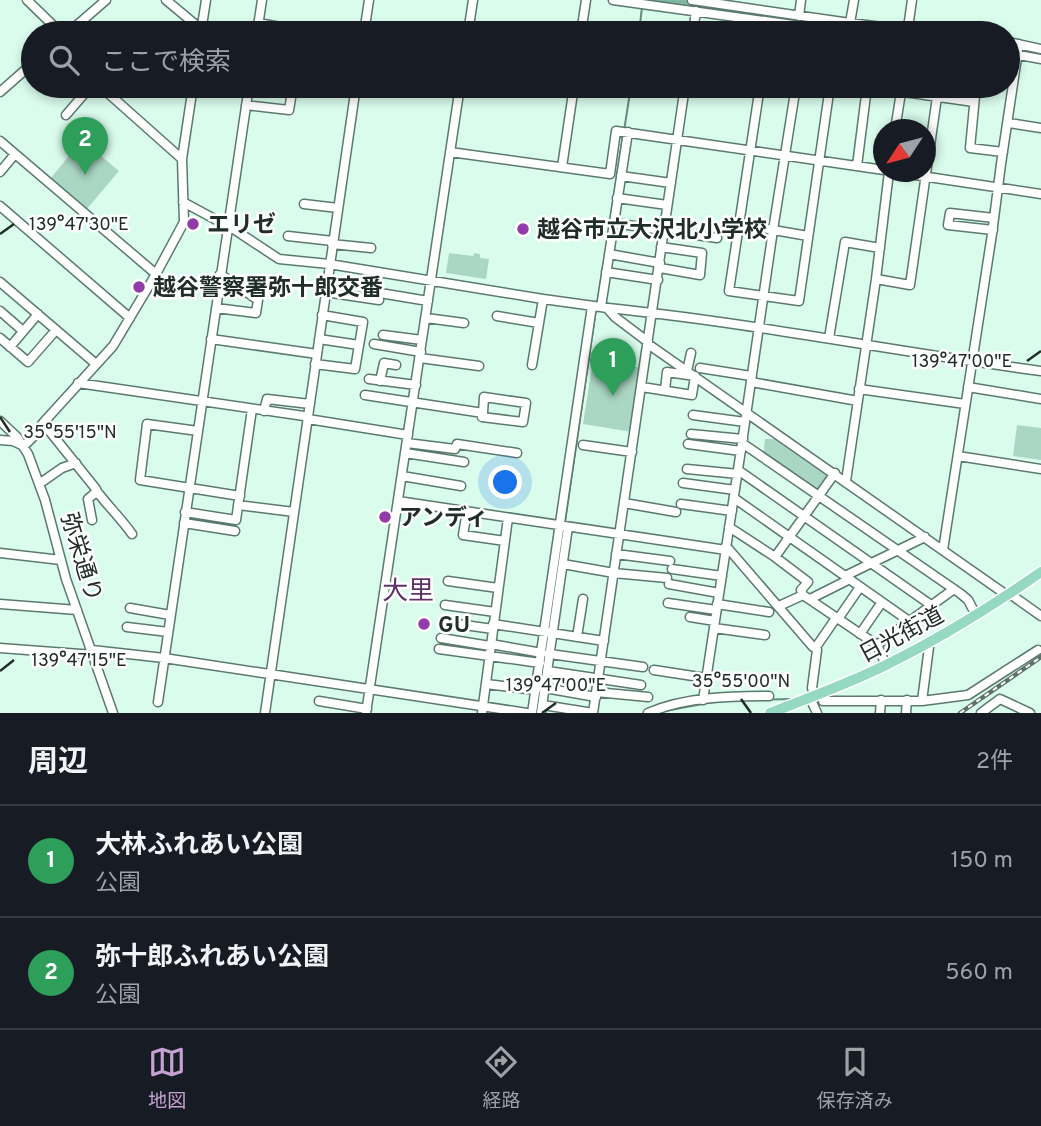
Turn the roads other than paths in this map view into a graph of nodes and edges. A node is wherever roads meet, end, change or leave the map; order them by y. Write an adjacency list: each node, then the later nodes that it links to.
1 (27, 0): 15 (street)
2 (106, 0): 16 (street)
3 (166, 0): 17 (street)
4 (206, 0): 18 (street)
5 (262, 0): 19 (street)
6 (369, 0): 20 (street)
7 (473, 0): 21 (street)
8 (586, 0): 22 (street)
9 (613, 0): 14 (street)
10 (692, 0): 25 (street)
11 (801, 0): 26 (street)
12 (853, 0): 27 (street)
13 (912, 0): 28 (street)
14 (696, 11): 23 (street); 24 (street)
15 (49, 21)
16 (82, 21)
17 (189, 21)
18 (203, 21)
19 (258, 21)
20 (366, 21)
21 (470, 21)
22 (583, 21)
23 (695, 21)
24 (784, 21)
25 (792, 21)
26 (802, 21)
27 (850, 21)
28 (911, 21)
29 (1041, 49): 30 (street)
30 (1020, 50)
31 (1020, 51): 32 (street)
32 (1041, 59)
33 (21, 74): 34 (street)
34 (0, 92)
35 (81, 98): 55 (street)
36 (113, 98): 68 (street)
37 (191, 98): 68 (street)
38 (247, 98): 54 (street)
39 (291, 98): 54 (street)
40 (354, 98): 86 (street)
41 (458, 98): 64 (street)
42 (572, 98): 71 (street)
43 (683, 98): 61 (street)
44 (758, 98): 63 (street)
45 (794, 98): 67 (street)
46 (828, 98): 69 (street)
47 (866, 98): 70 (street)
48 (900, 98): 56 (street)
49 (937, 98): 57 (street)
50 (944, 98): 53 (street)
51 (974, 98): 53 (street)
52 (1011, 98): 65 (street)
53 (974, 102): 65 (street)
54 (246, 105): 90 (street)
55 (66, 115)
56 (897, 119)
57 (934, 119)
58 (1009, 123): 59 (street)
59 (1041, 128)
60 (628, 132): 61 (street); 71 (street); 74 (street)
61 (677, 139): 63 (street); 78 (street)
62 (0, 141): 66 (street)
63 (750, 150): 67 (street); 89 (street)
64 (450, 152): 71 (street); 109 (street)
65 (1003, 152): 79 (street)
66 (15, 154): 73 (street); 105 (street)
67 (785, 155): 69 (street); 92 (street)
68 (182, 159): 82 (street)
69 (820, 160): 70 (street); 95 (street)
70 (857, 166): 72 (street)
71 (562, 167)
72 (873, 169)
73 (0, 172)
74 (621, 176): 78 (street); 81 (street)
75 (936, 178): 79 (street)
76 (885, 182): 100 (street)
77 (924, 182): 107 (street)
78 (671, 183): 84 (street)
79 (998, 188): 80 (street); 87 (street)
80 (1041, 194)
81 (618, 198): 84 (street); 88 (street)
82 (183, 202): 90 (street); 105 (street)
83 (304, 204): 86 (street)
84 (667, 205): 91 (street)
85 (0, 206): 122 (street)
86 (338, 208): 97 (street)
87 (994, 218): 93 (street); 93 (street)
88 (614, 223): 91 (street); 101 (street)
89 (739, 224): 92 (street); 112 (street)
90 (228, 227): 102 (street); 106 (street)
91 (664, 229): 96 (street); 98 (street)
92 (773, 230): 95 (street); 112 (street)
93 (993, 230): 143 (street)
94 (288, 236): 97 (street)
95 (808, 236): 112 (street)
96 (717, 238)
97 (332, 243): 99 (street); 102 (street)
98 (661, 247): 103 (street); 103 (street)
99 (372, 248)
100 (880, 248): 107 (street); 131 (street)
101 (609, 254): 103 (street); 104 (street)
102 (329, 264): 109 (street); 111 (street)
103 (660, 265): 108 (street)
104 (606, 272): 108 (street); 115 (street)
105 (156, 274): 122 (street)
106 (220, 274): 116 (street); 116 (street)
107 (876, 279): 137 (street)
108 (658, 280): 118 (street)
109 (431, 281): 113 (street); 114 (street)
110 (0, 282): 119 (street)
111 (325, 292): 114 (street); 120 (street)
112 (764, 295): 126 (street)
113 (543, 299): 115 (street); 125 (street)
114 (428, 301): 123 (street)
115 (600, 307): 118 (street); 135 (street); 214 (street)
116 (216, 308): 132 (street)
117 (0, 311): 128 (street)
118 (653, 313): 126 (street); 135 (street)
119 (37, 314): 127 (street); 128 (street)
120 (322, 315): 133 (street); 138 (street)
121 (497, 316): 125 (street)
122 (131, 318): 144 (street)
123 (426, 318): 124 (street); 134 (street)
124 (464, 323)
125 (539, 323): 147 (street)
126 (759, 328): 131 (street); 152 (street)
127 (56, 330): 139 (street); 144 (street)
128 (23, 331): 139 (street)
129 (383, 335): 134 (street)
130 (0, 338): 139 (street)
131 (829, 338): 137 (street)
132 (211, 339): 141 (street); 162 (street)
133 (319, 339): 138 (street); 141 (street)
134 (422, 340): 142 (street)
135 (648, 343): 150 (street); 156 (street)
136 (374, 344): 142 (street)
137 (866, 344): 143 (street); 158 (street)
138 (359, 345): 145 (street)
139 (10, 347)
140 (691, 353): 150 (street)
141 (317, 354): 145 (street)
142 (420, 355): 148 (street); 155 (street)
143 (971, 362): 149 (street); 157 (street)
144 (96, 364): 154 (street)
145 (315, 364): 165 (street)
146 (396, 365): 153 (street)
147 (531, 365)
148 (478, 366)
149 (1041, 371)
150 (694, 372): 152 (street); 159 (street); 159 (street); 169 (street)
151 (369, 379): 153 (street)
152 (751, 379): 163 (street); 169 (street)
153 (380, 381): 155 (street)
154 (78, 383): 162 (street); 175 (street)
155 (416, 385): 164 (street)
156 (642, 387): 159 (street); 184 (street)
157 (968, 387): 161 (street); 166 (street)
158 (859, 389): 163 (street); 166 (street)
159 (665, 390)
160 (365, 395): 164 (street)
161 (1041, 399)
162 (202, 401): 167 (street); 176 (street)
163 (858, 401): 195 (street)
164 (413, 402): 170 (street); 178 (street)
165 (310, 404): 168 (street); 172 (street)
166 (965, 404): 187 (street)
167 (252, 409): 168 (street); 203 (street)
168 (264, 411): 172 (street)
169 (746, 411): 174 (street); 193 (street)
170 (482, 414): 170 (street)
171 (693, 415): 174 (street)
172 (308, 419): 178 (street); 209 (street)
173 (0, 421): 183 (street, 弥栄通り)
174 (745, 422): 182 (street)
175 (43, 423): 183 (street); 189 (street)
176 (198, 431): 199 (street); 199 (street)
177 (691, 433): 182 (street)
178 (407, 439): 185 (street); 186 (street)
179 (0, 440): 183 (street)
180 (583, 444): 184 (street)
181 (688, 444): 182 (street)
182 (742, 444): 192 (street); 202 (street)
183 (24, 446): 197 (street, 弥栄通り)
184 (632, 452): 205 (street)
185 (405, 453): 188 (street); 194 (street)
186 (517, 453)
187 (958, 456): 191 (street); 224 (street)
188 (464, 462)
189 (76, 463): 197 (street); 200 (street)
190 (687, 468): 192 (street)
191 (1041, 468)
192 (738, 472): 201 (street); 210 (street)
193 (835, 473): 195 (street); 202 (street)
194 (402, 476): 198 (street); 204 (street)
195 (846, 481): 220 (street)
196 (683, 483): 201 (street)
197 (39, 484): 228 (street, 弥栄通り)
198 (461, 486)
199 (189, 488): 203 (street); 208 (street)
200 (98, 494): 212 (street); 217 (street)
201 (734, 494): 207 (street); 219 (street)
202 (819, 495): 210 (street); 223 (street)
203 (239, 500): 208 (street); 209 (street)
204 (398, 501): 206 (street); 293 (street)
205 (624, 503): 207 (street); 218 (street)
206 (467, 511): 211 (street); 221 (street)
207 (732, 511): 215 (street)
208 (185, 512): 213 (street)
209 (293, 512): 287 (street)
210 (804, 516): 219 (street); 229 (street)
211 (508, 518): 214 (street); 221 (street)
212 (92, 520)
213 (184, 523): 216 (street); 254 (street)
214 (564, 526): 218 (street); 230 (street); 265 (street)
215 (729, 527): 222 (street); 227 (street)
216 (235, 531)
217 (132, 534)
218 (619, 535): 222 (street); 226 (street)
219 (790, 537): 227 (street); 234 (street)
220 (925, 537): 223 (street); 224 (street)
221 (505, 541): 237 (street)
222 (726, 548): 233 (street); 248 (street)
223 (898, 550): 229 (street); 238 (street)
224 (943, 550): 240 (street)
225 (0, 553): 228 (street)
226 (616, 554): 232 (street); 233 (street)
227 (775, 557): 241 (street)
228 (61, 560): 251 (street, 弥栄通り)
229 (870, 563): 234 (street); 247 (street)
230 (562, 565): 232 (street); 265 (street)
231 (1041, 572): 240 (main road, 日光街道)
232 (614, 573): 239 (street); 270 (street)
233 (722, 576): 239 (street)
234 (848, 578): 236 (street); 241 (street)
235 (448, 581): 237 (street)
236 (860, 587): 243 (street); 258 (street)
237 (498, 588): 252 (street)
238 (954, 589): 247 (street); 255 (street)
239 (719, 593): 249 (street)
240 (1009, 595): 255 (main road, 日光街道); 256 (street)
241 (806, 597): 248 (street); 258 (street)
242 (583, 600): 268 (street)
243 (882, 601): 260 (street); 266 (street)
244 (668, 603): 249 (street)
245 (0, 604): 251 (street)
246 (445, 604): 252 (street)
247 (931, 605): 260 (street)
248 (779, 606): 274 (street)
249 (717, 607): 253 (street); 261 (street)
250 (130, 608): 254 (street)
251 (77, 610): 278 (street, 弥栄通り)
252 (495, 612): 262 (street)
253 (769, 612)
254 (170, 615): 264 (street)
255 (976, 615): 271 (main road, 日光街道)
256 (1041, 616)
257 (690, 617): 261 (street)
258 (837, 618): 266 (street); 274 (street)
259 (443, 621): 262 (street)
260 (909, 621): 272 (street)
261 (714, 624): 267 (street); 288 (street)
262 (493, 626): 265 (street); 276 (street)
263 (127, 627): 264 (street)
264 (168, 632): 280 (street)
265 (549, 633): 268 (street); 279 (street)
266 (860, 634): 272 (street)
267 (765, 635)
268 (578, 637): 270 (street)
269 (441, 638): 276 (street)
270 (604, 641): 281 (street)
271 (928, 643): 283 (main road, 日光街道); 302 (street)
272 (877, 645): 283 (street)
273 (0, 648): 278 (street)
274 (816, 648): 297 (street)
275 (439, 649): 276 (street)
276 (490, 649): 279 (street); 282 (street); 290 (street)
277 (1038, 650): 302 (street)
278 (93, 652): 280 (street); 307 (street, 弥栄通り)
279 (546, 653): 281 (street); 282 (street); 286 (street)
280 (164, 658): 287 (street); 303 (street)
281 (601, 662): 284 (street); 289 (street)
282 (540, 663): 292 (street)
283 (886, 665): 297 (main road, 日光街道)
284 (643, 667)
285 (654, 670): 288 (street)
286 (548, 671): 289 (street); 292 (street)
287 (270, 674): 293 (street); 308 (street)
288 (706, 678): 298 (street)
289 (598, 679): 291 (street); 294 (street)
290 (486, 684): 292 (street); 305 (street)
291 (641, 685)
292 (541, 689): 294 (street); 304 (street); 309 (street)
293 (370, 690): 305 (street); 306 (street)
294 (596, 695): 296 (street); 310 (street)
295 (769, 696): 298 (street)
296 (648, 697)
297 (816, 698): 300 (street); 312 (main road, 日光街道); 313 (street)
298 (703, 700): 311 (street)
299 (319, 701): 306 (street)
300 (881, 701): 301 (street); 314 (street)
301 (906, 701): 302 (street); 315 (street)
302 (922, 701)
303 (158, 702)
304 (542, 709): 310 (street)
305 (482, 710): 309 (street)
306 (366, 711)
307 (113, 713)
308 (265, 713)
309 (529, 713)
310 (593, 713)
311 (648, 713)
312 (770, 713)
313 (817, 713)
314 (880, 713)
315 (906, 713)
316 (981, 713): 317 (street)
317 (1031, 713)

